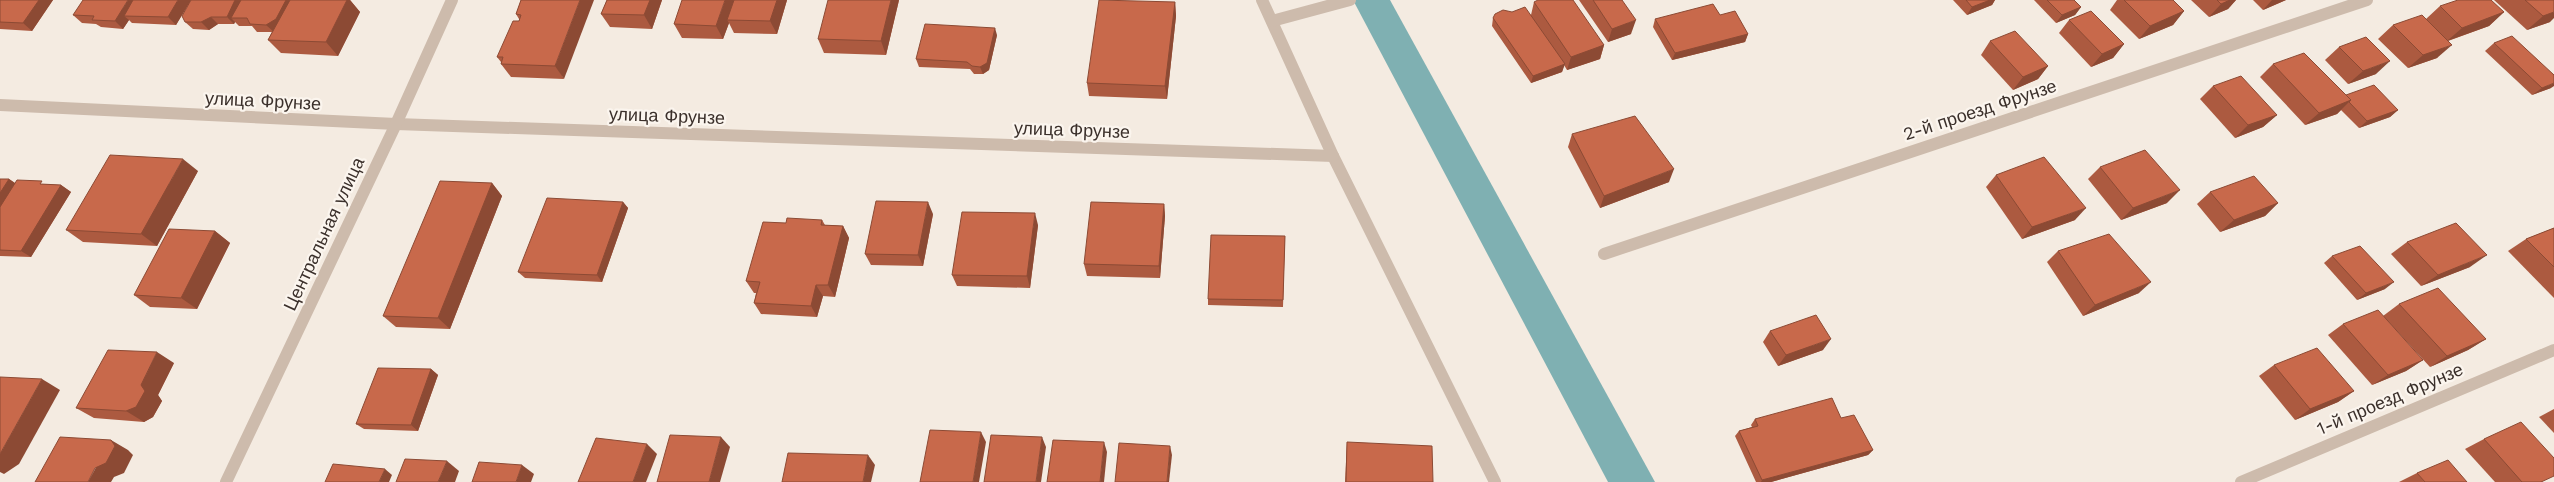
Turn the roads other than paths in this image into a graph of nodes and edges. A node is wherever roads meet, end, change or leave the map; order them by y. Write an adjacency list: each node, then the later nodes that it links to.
1 (452, 0): 7 (street, Центральная улица)
2 (1262, 0): 5 (street)
3 (1350, 0): 5 (street)
4 (2368, 0): 9 (street, 2-й проезд Фрунзе)
5 (1272, 21): 8 (street)
6 (0, 105): 7 (street, улица Фрунзе)
7 (396, 124): 8 (street, улица Фрунзе); 11 (street, Центральная улица)
8 (1333, 156): 12 (street)
9 (1604, 254)
10 (2554, 350): 13 (street, 1-й проезд Фрунзе)
11 (226, 482)
12 (1495, 482)
13 (2241, 482)

